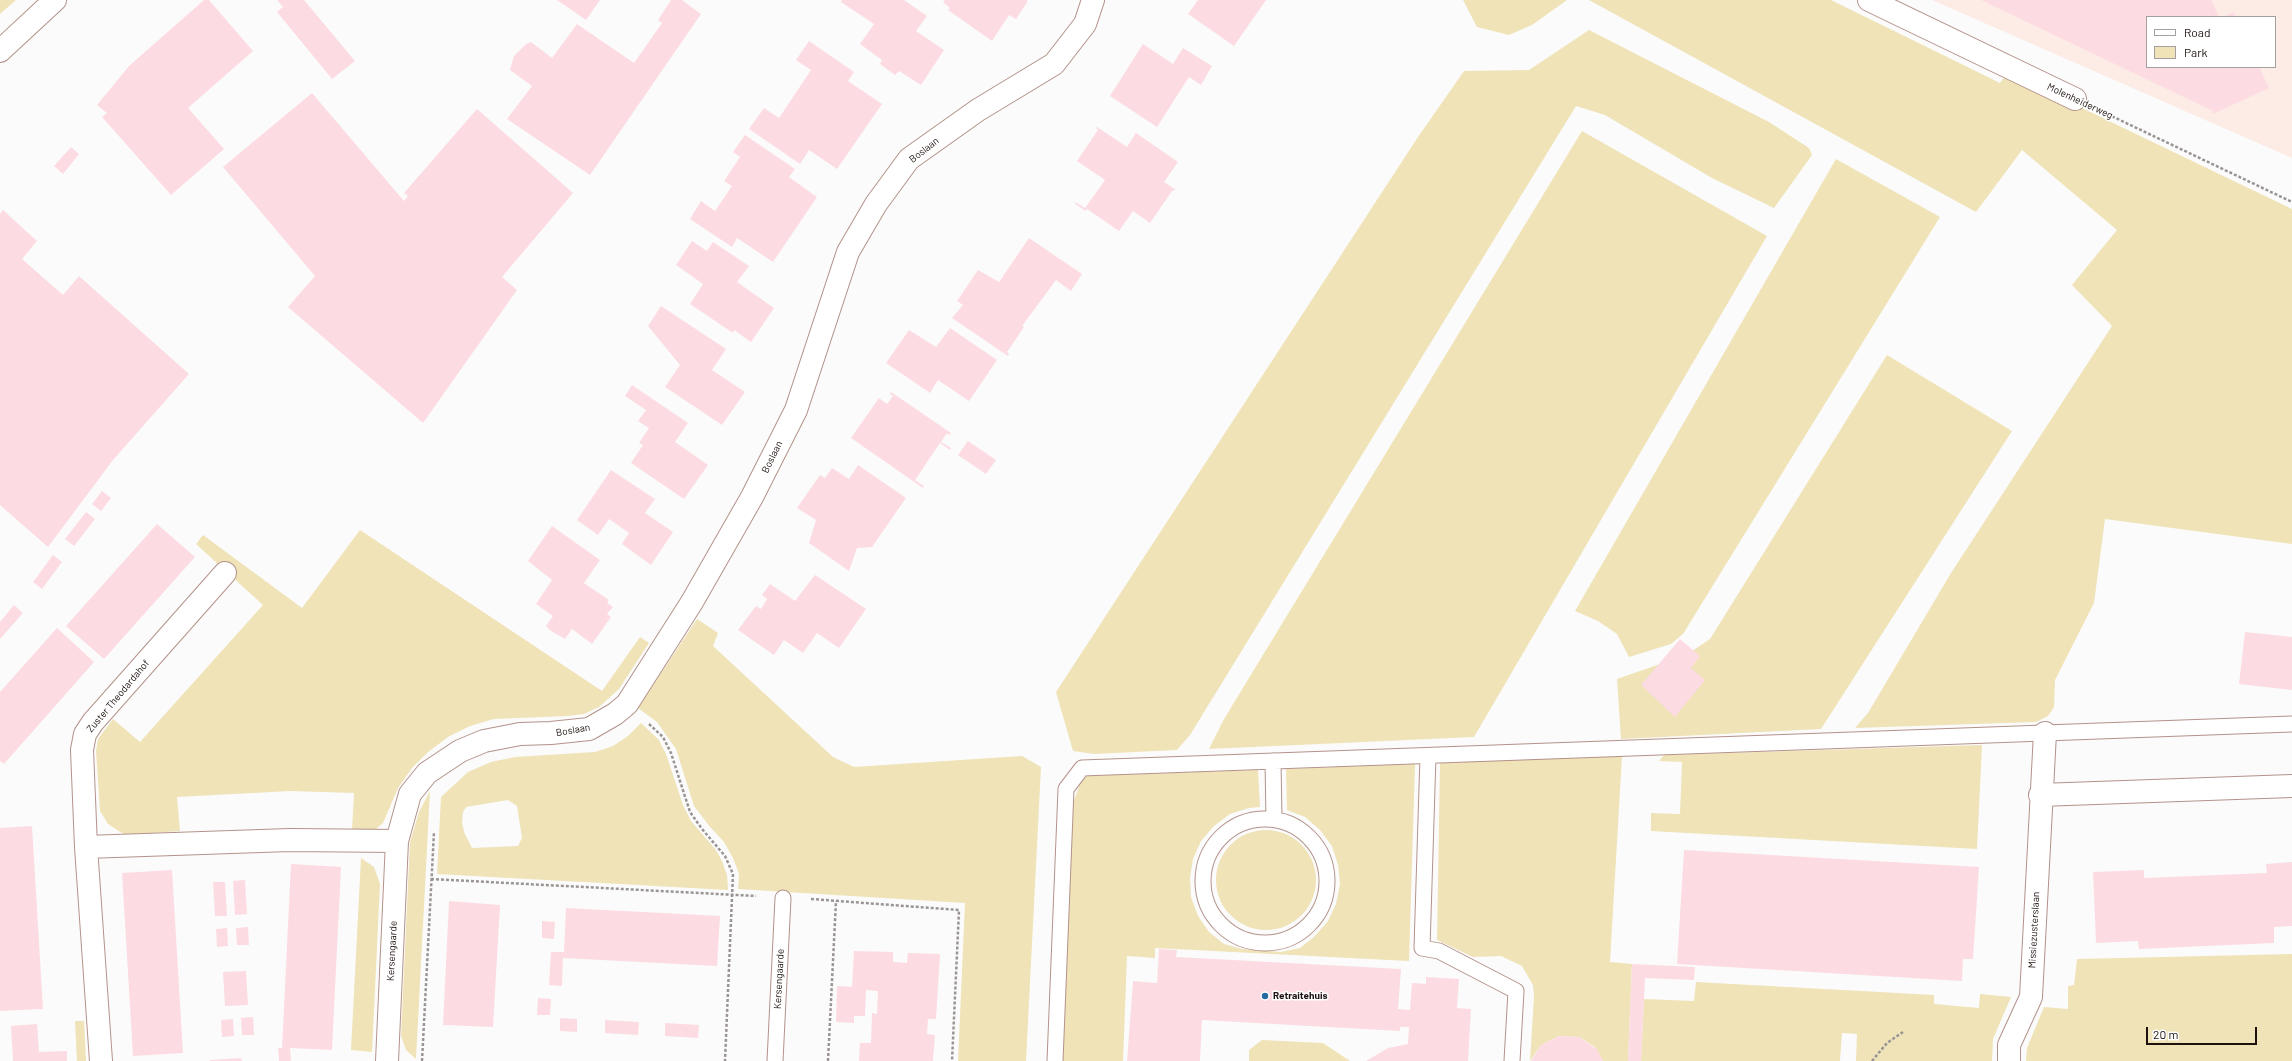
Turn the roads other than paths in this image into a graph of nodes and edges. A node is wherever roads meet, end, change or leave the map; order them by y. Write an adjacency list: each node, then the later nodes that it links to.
1 (55, 0): 4 (street)
2 (1093, 0): 14 (street, Boslaan)
3 (1869, 0): 5 (street, Molenheiderweg)
4 (0, 51)
5 (2075, 99)
6 (225, 573): 15 (street, Zuster Theodardahof)
7 (2292, 724): 8 (lane)
8 (2045, 733): 9 (lane); 12 (street, Missiezusterslaan)
9 (1428, 756): 10 (lane); 21 (lane)
10 (1273, 762): 13 (lane); 20 (lane)
11 (2292, 786): 12 (street)
12 (2040, 795): 22 (street, Missiezusterslaan)
13 (1274, 820): 13 (lane)
14 (397, 841): 15 (street); 18 (street, Kersengaarde)
15 (86, 847): 17 (street, Zuster Theodardahof)
16 (783, 898): 19 (lane, Kersengaarde)
17 (101, 1061)
18 (386, 1061)
19 (775, 1061)
20 (1055, 1061)
21 (1512, 1061)
22 (2009, 1061)

